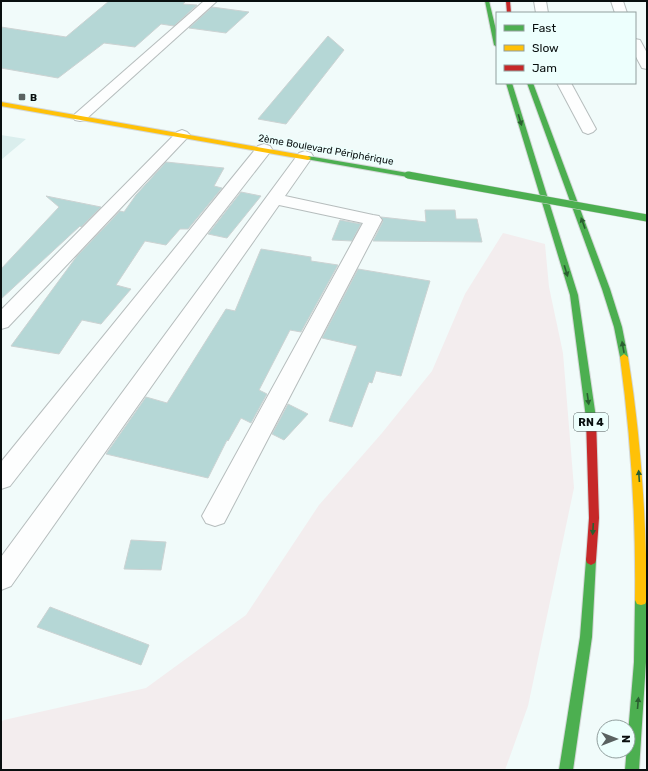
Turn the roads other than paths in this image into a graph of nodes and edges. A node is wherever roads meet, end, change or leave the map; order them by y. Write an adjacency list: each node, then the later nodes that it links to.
1 (211, 1): 16 (street)
2 (487, 1): 9 (main road)
3 (508, 1): 6 (main road)
4 (540, 1): 7 (street)
5 (616, 1): 8 (street)
6 (509, 12)
7 (542, 12)
8 (621, 12)
9 (496, 42)
10 (636, 45): 11 (street)
11 (647, 64)
12 (509, 84): 27 (main road, RN 4, one-way to 27)
13 (530, 84): 28 (main road, one-way to 13)
14 (565, 84): 17 (street)
15 (1, 104): 16 (main road, 2ème Boulevard Périphérique)
16 (80, 117): 18 (main road, 2ème Boulevard Périphérique)
17 (588, 129)
18 (182, 135): 19 (main road, 2ème Boulevard Périphérique); 23 (street)
19 (264, 149): 20 (main road, 2ème Boulevard Périphérique); 24 (street)
20 (305, 156): 21 (street); 22 (main road, 2ème Boulevard Périphérique, bridge)
21 (274, 199): 25 (street); 26 (street)
22 (647, 218)
23 (1, 322)
24 (1, 479)
25 (215, 516)
26 (1, 578)
27 (566, 770)
28 (632, 770)

